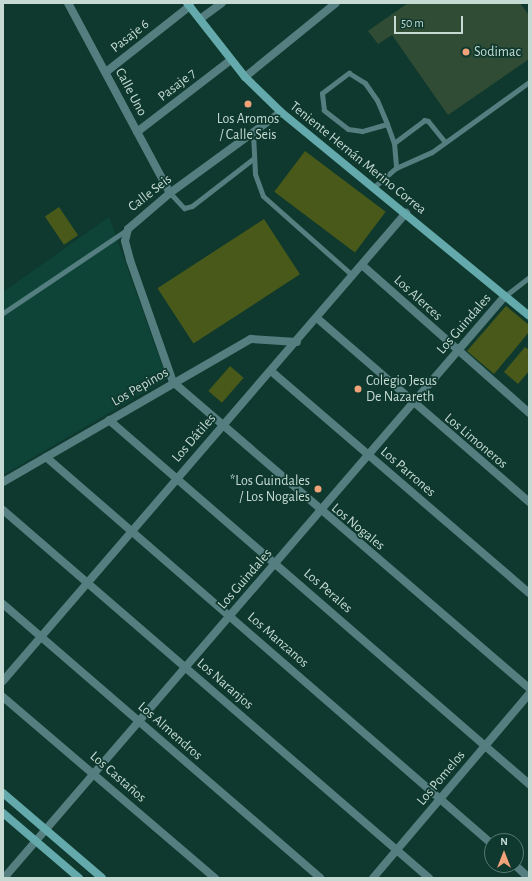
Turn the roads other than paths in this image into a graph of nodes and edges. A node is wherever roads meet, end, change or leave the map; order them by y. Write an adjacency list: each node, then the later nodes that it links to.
1 (222, 3): 5 (street)
2 (336, 3): 8 (street)
3 (70, 4): 7 (street, Calle Uno)
4 (188, 5): 5 (street, Teniente Hernán Merino Correa); 7 (street, Pasaje 6)
5 (200, 19): 6 (street, Teniente Hernán Merino Correa)
6 (232, 60): 8 (street, Teniente Hernán Merino Correa); 12 (street, Pasaje 7)
7 (106, 72): 12 (street, Calle Uno)
8 (245, 77): 10 (street, Teniente Hernán Merino Correa)
9 (529, 82): 14 (lane)
10 (281, 112): 13 (street, Calle Seis); 18 (street, Teniente Hernán Merino Correa)
11 (387, 124): 11 (lane); 15 (lane)
12 (137, 132): 19 (street, Calle Uno)
13 (253, 133): 16 (lane); 19 (street, Calle Seis)
14 (446, 142): 15 (lane); 17 (lane)
15 (394, 143): 17 (lane)
16 (254, 158): 19 (lane); 23 (lane)
17 (396, 168): 18 (lane)
18 (374, 187): 20 (street, Teniente Hernán Merino Correa)
19 (170, 193): 21 (street, Calle Seis)
20 (406, 213): 22 (street, Los Dátiles); 25 (street, Teniente Hernán Merino Correa)
21 (128, 230): 26 (lane); 32 (street, Calle Seis)
22 (362, 265): 23 (street, Los Dátiles); 30 (street, Los Alerces)
23 (354, 276): 28 (street, Los Dátiles)
24 (529, 278): 25 (lane)
25 (505, 296): 27 (street, Teniente Hernán Merino Correa); 30 (street, Los Guindales)
26 (3, 313)
27 (529, 316)
28 (318, 319): 29 (street, Los Dátiles); 33 (street, Los Limoneros)
29 (297, 342): 31 (street, Los Dátiles); 32 (street, Los Pepinos)
30 (457, 352): 33 (street, Los Guindales); 34 (street, Los Alerces)
31 (271, 371): 36 (street, Los Dátiles); 37 (street, Los Parrones)
32 (173, 382): 35 (street, Los Pepinos); 36 (street, Los Nogales)
33 (412, 404): 37 (street, Los Guindales); 41 (street, Los Limoneros)
34 (529, 412)
35 (109, 420): 38 (street, Los Pepinos); 39 (street, Los Perales)
36 (222, 425): 39 (street, Los Dátiles); 43 (street, Los Nogales)
37 (368, 455): 43 (street, Los Guindales); 47 (street, Los Parrones)
38 (46, 457): 40 (street, Los Pepinos); 44 (street, Los Manzanos)
39 (177, 478): 44 (street, Los Dátiles); 45 (street, Los Perales)
40 (3, 482)
41 (529, 502)
42 (3, 510): 46 (street, Los Naranjos)
43 (320, 511): 45 (street, Los Guindales); 53 (street, Los Nogales)
44 (131, 531): 46 (street, Los Dátiles); 49 (street, Los Manzanos)
45 (276, 563): 49 (street, Los Guindales); 57 (street, Los Perales)
46 (87, 582): 50 (street, Los Dátiles); 51 (street, Los Naranjos)
47 (529, 593)
48 (3, 604): 50 (street, Los Almendros)
49 (230, 616): 51 (street, Los Guindales); 61 (street, Los Manzanos)
50 (40, 637): 52 (street, Los Dátiles); 56 (street, Los Almendros)
51 (186, 667): 56 (street, Los Guindales); 66 (street, Los Naranjos)
52 (3, 681)
53 (529, 688)
54 (529, 694): 57 (street, Los Pomelos)
55 (3, 697): 58 (street, Los Castaños)
56 (139, 722): 58 (street, Los Guindales); 71 (street, Los Almendros)
57 (486, 744): 59 (street, Los Perales); 61 (street, Los Pomelos)
58 (94, 774): 63 (street, Los Guindales); 70 (street, Los Castaños)
59 (529, 784)
60 (3, 793): 63 (street)
61 (442, 798): 64 (street, Los Manzanos); 66 (street, Los Pomelos)
62 (3, 813): 65 (street)
63 (46, 830): 65 (street, Los Guindales); 69 (street)
64 (484, 837)
65 (36, 841): 67 (street, Los Guindales); 68 (street)
66 (398, 849): 72 (street, Los Pomelos); 73 (street, Los Naranjos)
67 (4, 878)
68 (79, 878)
69 (102, 878)
70 (215, 878)
71 (320, 878)
72 (373, 878)
73 (429, 878)

